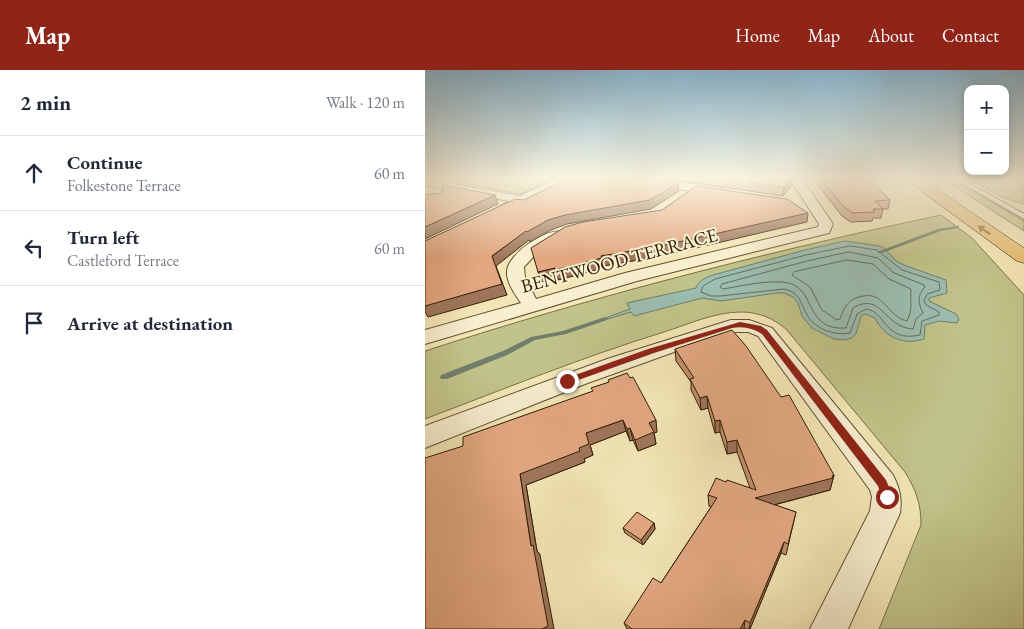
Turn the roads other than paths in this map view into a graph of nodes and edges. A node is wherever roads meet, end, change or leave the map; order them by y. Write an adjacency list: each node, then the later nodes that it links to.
1 (511, 205): 6 (street)
2 (809, 205): 11 (street, BENTWOOD TERRACE)
3 (949, 205): 10 (highway, one-way to 3)
4 (971, 205): 9 (highway)
5 (1003, 205): 7 (lane)
6 (489, 216)
7 (1024, 217)
8 (567, 230): 11 (street)
9 (1024, 240)
10 (1024, 258)
11 (531, 305): 12 (street, BENTWOOD TERRACE)
12 (425, 337)
13 (425, 437): 14 (street)
14 (829, 629)

